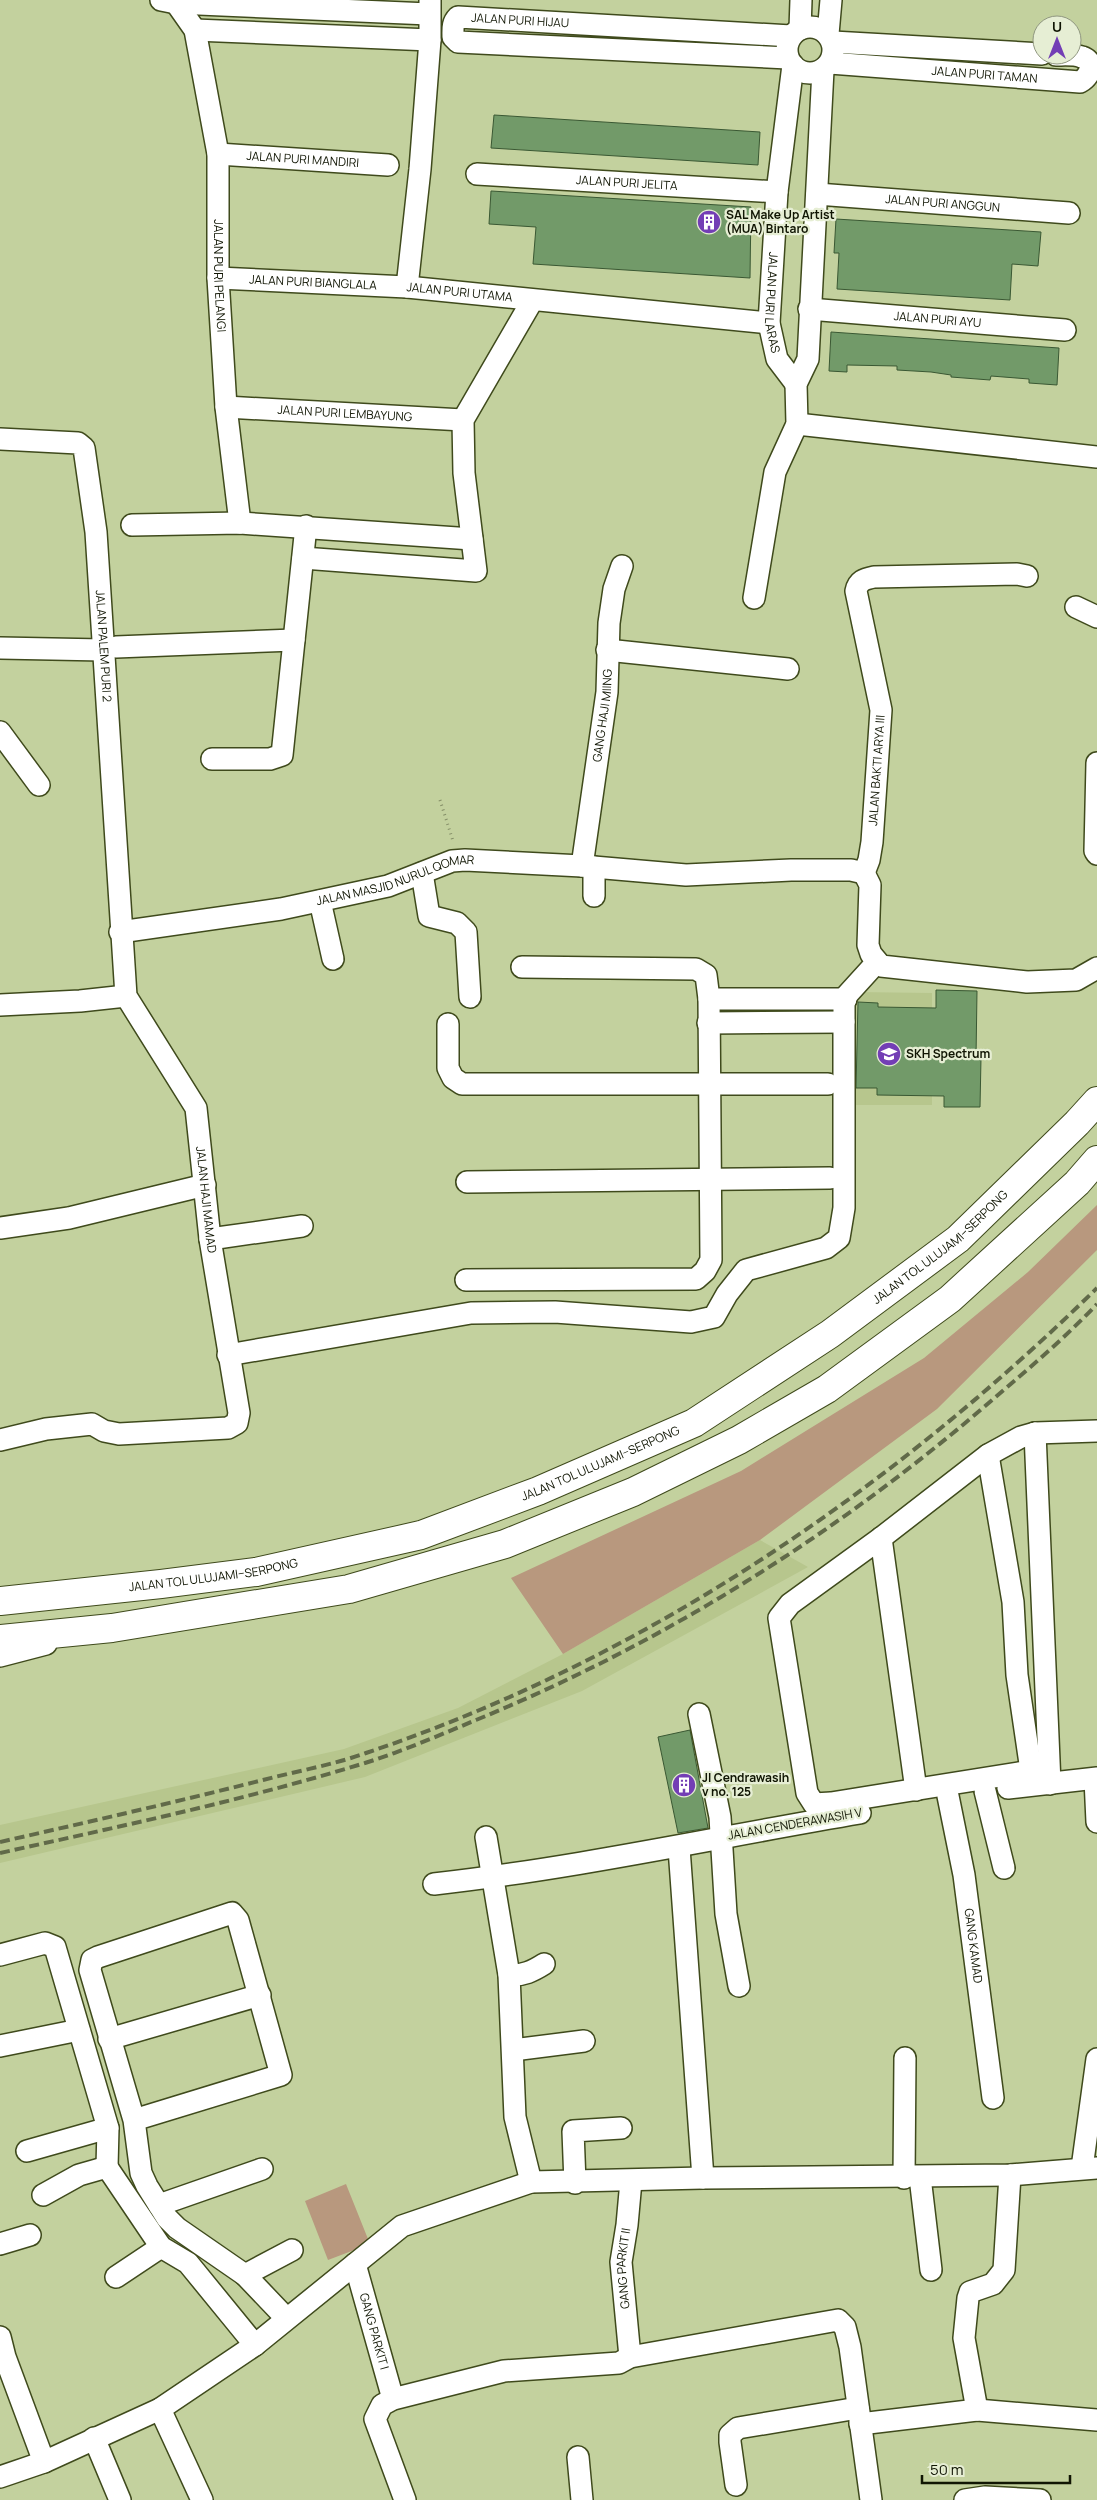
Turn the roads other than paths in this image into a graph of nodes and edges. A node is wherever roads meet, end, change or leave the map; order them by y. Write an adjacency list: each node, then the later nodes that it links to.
1 (801, 0): 6 (street)
2 (831, 0): 7 (street)
3 (168, 2): 4 (street, JALAN PURI PELANGI); 5 (street, JALAN PURI PELANGI)
4 (430, 7): 8 (street, JALAN PURI UTAMA)
5 (196, 30): 8 (street); 13 (street, JALAN PURI PELANGI)
6 (796, 33): 7 (street); 11 (street); 11 (street, JALAN PURI HIJAU)
7 (830, 38): 9 (street, JALAN PURI TAMAN); 12 (street)
8 (430, 40): 20 (street, JALAN PURI UTAMA)
9 (1032, 53)
10 (1082, 56): 12 (street, JALAN PURI TAMAN)
11 (790, 61): 12 (street); 16 (street, JALAN PURI LARAS)
12 (827, 67): 17 (street)
13 (218, 154): 14 (street, JALAN PURI MANDIRI); 19 (street, JALAN PURI PELANGI)
14 (388, 165)
15 (477, 174): 16 (street, JALAN PURI JELITA)
16 (776, 192): 23 (street, JALAN PURI LARAS)
17 (817, 194): 18 (street, JALAN PURI ANGGUN); 22 (street)
18 (1069, 213)
19 (218, 278): 20 (street, JALAN PURI BIANGLALA); 26 (street, JALAN PURI PELANGI)
20 (407, 287): 21 (street, JALAN PURI UTAMA)
21 (532, 301): 23 (street, JALAN PURI UTAMA); 27 (street)
22 (810, 309): 24 (street, JALAN PURI AYU); 25 (street)
23 (769, 323): 25 (street, JALAN PURI LARAS)
24 (1065, 330)
25 (796, 384): 28 (street)
26 (226, 407): 27 (street, JALAN PURI LEMBAYUNG); 31 (street, JALAN PURI PELANGI)
27 (463, 420): 34 (street)
28 (797, 424): 30 (street); 38 (street)
29 (0, 439): 43 (street, JALAN PALEM PURI 2)
30 (1097, 457)
31 (240, 523): 32 (street); 33 (street)
32 (132, 525)
33 (306, 526): 34 (street); 35 (street)
34 (472, 539): 35 (street)
35 (303, 558): 41 (street)
36 (622, 566): 44 (street, GANG HAJI MIING)
37 (1027, 576): 54 (street, JALAN BAKTI ARYA III)
38 (754, 598)
39 (1076, 607): 40 (street)
40 (1097, 617)
41 (294, 640): 43 (street); 47 (street)
42 (0, 648): 43 (street)
43 (109, 648): 57 (street, JALAN PALEM PURI 2)
44 (607, 650): 45 (street); 52 (street, GANG HAJI MIING)
45 (788, 669)
46 (0, 732): 49 (street)
47 (212, 759)
48 (1097, 763): 50 (street)
49 (39, 784)
50 (1096, 798): 51 (street)
51 (1097, 854)
52 (588, 866): 53 (street, JALAN MASJID NURUL QOMAR); 54 (street, JALAN MASJID NURUL QOMAR); 55 (street, GANG HAJI MIING)
53 (422, 873): 56 (street, JALAN MASJID NURUL QOMAR); 63 (street)
54 (864, 873): 59 (street)
55 (594, 896)
56 (320, 901): 57 (street, JALAN MASJID NURUL QOMAR); 58 (street)
57 (120, 932): 62 (street)
58 (333, 959)
59 (877, 962): 61 (street); 65 (street)
60 (522, 967): 64 (street)
61 (1097, 968)
62 (126, 996): 66 (street); 77 (street, JALAN HAJI MAMAD)
63 (470, 996)
64 (709, 999): 65 (street); 68 (street)
65 (846, 1000): 67 (street)
66 (0, 1005)
67 (844, 1022): 68 (street); 82 (street)
68 (708, 1023): 70 (street)
69 (448, 1024): 70 (street)
70 (709, 1084): 71 (street); 75 (street)
71 (828, 1084)
72 (1097, 1101): 89 (highway, JALAN TOL ULUJAMI–SERPONG)
73 (1097, 1160): 91 (highway)
74 (830, 1178): 75 (street)
75 (710, 1179): 76 (street); 81 (street)
76 (467, 1182)
77 (205, 1185): 79 (street); 80 (street, JALAN HAJI MAMAD)
78 (302, 1226): 80 (street)
79 (0, 1228)
80 (210, 1239): 82 (street, JALAN HAJI MAMAD)
81 (466, 1280)
82 (228, 1356): 85 (street, JALAN HAJI MAMAD)
83 (1097, 1431): 84 (street)
84 (1035, 1433): 86 (street); 88 (street)
85 (0, 1440)
86 (988, 1455): 87 (street); 90 (street)
87 (881, 1538): 99 (street); 99 (street)
88 (1043, 1600): 90 (street); 94 (street)
89 (0, 1601)
90 (1013, 1602): 95 (street)
91 (112, 1628): 92 (highway); 93 (street)
92 (0, 1640)
93 (0, 1656)
94 (1046, 1708): 95 (street); 98 (street)
95 (1024, 1710): 98 (street)
96 (699, 1714): 104 (street)
97 (1096, 1774): 98 (street, JALAN CENDERAWASIH V); 102 (street)
98 (1041, 1777): 99 (street); 100 (street, JALAN CENDERAWASIH V)
99 (916, 1790)
100 (985, 1791): 101 (street, JALAN CENDERAWASIH V); 106 (street)
101 (948, 1796): 104 (street, JALAN CENDERAWASIH V); 121 (street, GANG KAMAD)
102 (1097, 1822)
103 (486, 1837): 107 (street)
104 (721, 1837): 105 (street, JALAN CENDERAWASIH V); 112 (street)
105 (679, 1848): 107 (street, JALAN CENDERAWASIH V); 131 (street)
106 (1004, 1868)
107 (494, 1878): 108 (street, JALAN CENDERAWASIH V); 111 (street)
108 (434, 1884)
109 (0, 1955): 114 (street)
110 (544, 1964): 111 (street)
111 (509, 1975): 118 (street)
112 (739, 1986)
113 (260, 1994): 115 (street); 115 (street); 122 (street)
114 (79, 2030): 117 (street); 123 (street)
115 (109, 2039): 122 (street)
116 (584, 2041): 118 (street)
117 (0, 2046)
118 (512, 2050): 132 (street)
119 (905, 2058): 130 (street)
120 (1097, 2060): 127 (street)
121 (993, 2098)
122 (134, 2120): 136 (street)
123 (108, 2128): 125 (street); 126 (street)
124 (621, 2128): 134 (street)
125 (27, 2150)
126 (107, 2167): 135 (street); 139 (street)
127 (1089, 2168): 129 (street)
128 (262, 2169): 136 (street)
129 (1010, 2175): 130 (street); 151 (street)
130 (912, 2177): 131 (street); 142 (street)
131 (703, 2178): 133 (street)
132 (532, 2182): 134 (street); 141 (street)
133 (630, 2182): 134 (street); 148 (street, GANG PARKIT II)
134 (575, 2183)
135 (43, 2195)
136 (159, 2205): 143 (street)
137 (30, 2235): 138 (street)
138 (0, 2244)
139 (161, 2247): 144 (street); 147 (street)
140 (292, 2250): 143 (street)
141 (355, 2264): 145 (street); 149 (street, GANG PARKIT I)
142 (931, 2270)
143 (245, 2275): 145 (street)
144 (116, 2277)
145 (286, 2318): 147 (street)
146 (0, 2338): 156 (street)
147 (255, 2345): 150 (street)
148 (630, 2357): 149 (street); 152 (street)
149 (393, 2399): 161 (street)
150 (160, 2409): 154 (street); 160 (street)
151 (977, 2410): 152 (street); 153 (street)
152 (859, 2416): 158 (street); 163 (street)
153 (1097, 2420)
154 (94, 2438): 156 (street); 159 (street)
155 (578, 2457): 162 (street)
156 (44, 2462): 157 (street)
157 (0, 2477)
158 (736, 2485)
159 (120, 2500)
160 (202, 2500)
161 (405, 2500)
162 (582, 2500)
163 (871, 2500)
164 (965, 2500): 165 (street)
165 (1040, 2500)

